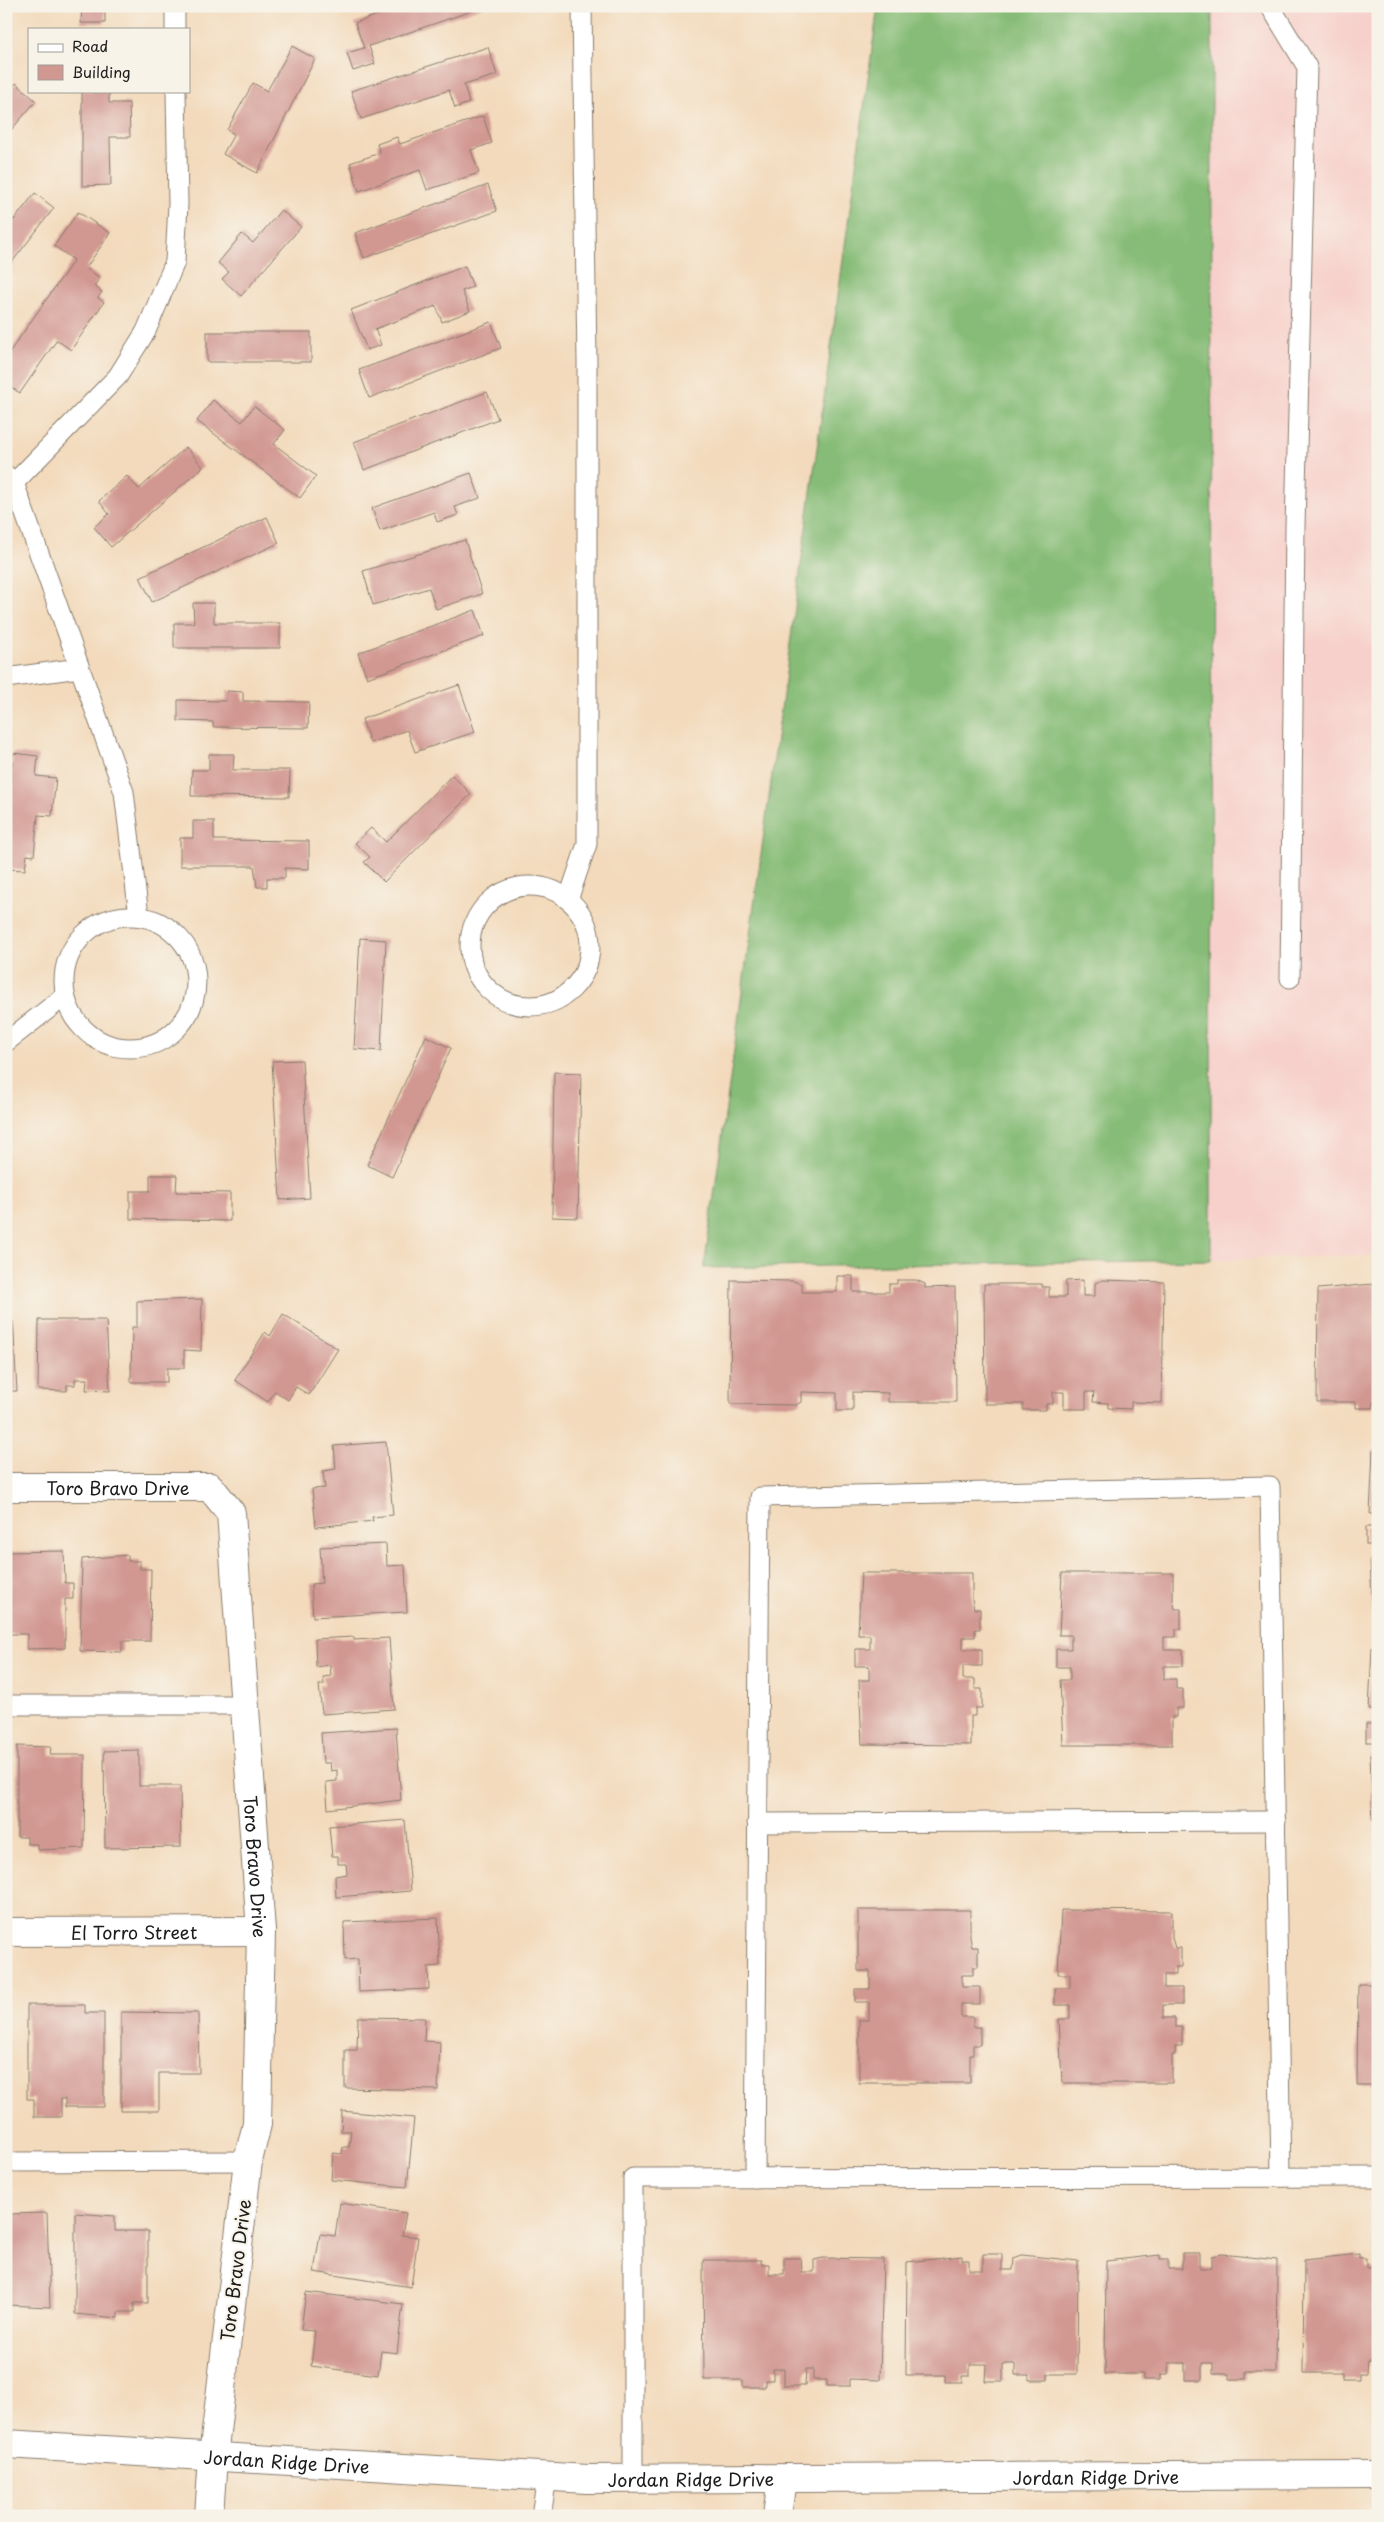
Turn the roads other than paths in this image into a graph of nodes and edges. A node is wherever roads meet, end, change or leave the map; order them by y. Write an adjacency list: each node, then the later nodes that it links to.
1 (175, 6): 4 (lane)
2 (582, 6): 9 (lane)
3 (1270, 6): 11 (lane)
4 (175, 28)
5 (176, 92): 6 (lane)
6 (10, 479): 7 (lane)
7 (79, 668): 8 (lane); 10 (lane)
8 (6, 678)
9 (568, 900): 9 (lane)
10 (139, 916): 12 (lane); 12 (lane)
11 (1290, 978)
12 (65, 996): 13 (lane)
13 (6, 1042)
14 (6, 1487): 16 (street, Toro Bravo Drive)
15 (6, 1705): 16 (lane)
16 (245, 1705): 19 (street, Toro Bravo Drive)
17 (1276, 1821): 18 (lane); 18 (lane); 25 (lane)
18 (757, 1823): 24 (lane)
19 (260, 1931): 20 (street, El Torro Street); 21 (street, Toro Bravo Drive)
20 (6, 1932)
21 (248, 2161): 22 (lane); 27 (street, Toro Bravo Drive)
22 (6, 2162)
23 (1378, 2177): 25 (lane)
24 (755, 2178): 25 (lane); 30 (lane)
25 (1281, 2178)
26 (6, 2444): 27 (street, Jordan Ridge Drive)
27 (213, 2456): 29 (street, Jordan Ridge Drive); 32 (street, Toro Bravo Drive)
28 (1378, 2475): 31 (street, Jordan Ridge Drive)
29 (547, 2476): 30 (street, Jordan Ridge Drive); 33 (lane)
30 (633, 2478): 31 (street, Jordan Ridge Drive)
31 (782, 2478): 34 (street)
32 (209, 2516)
33 (541, 2516)
34 (777, 2516)

